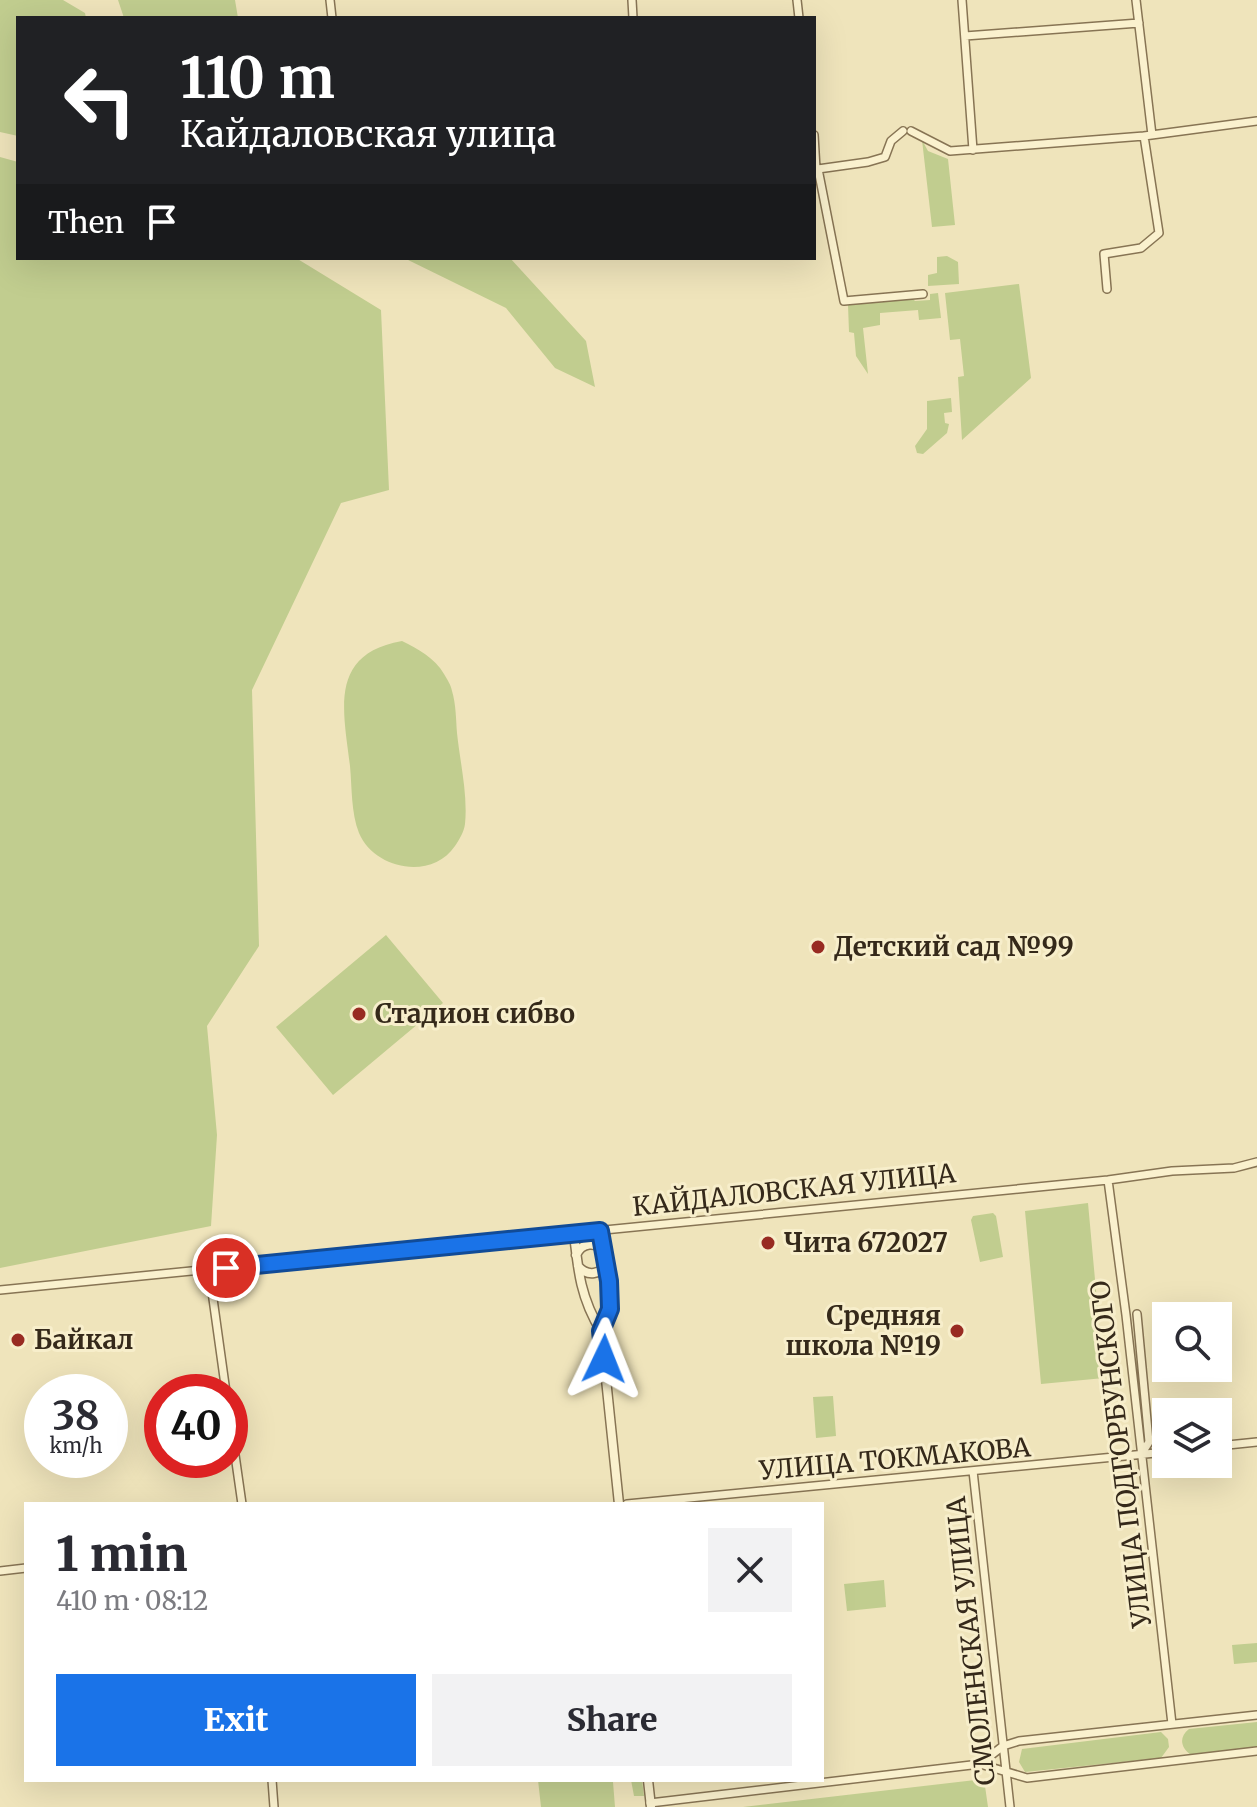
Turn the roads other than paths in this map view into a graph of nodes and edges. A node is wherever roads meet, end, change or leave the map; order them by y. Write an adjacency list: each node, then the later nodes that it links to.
1 (962, 0): 4 (street)
2 (1136, 0): 3 (street)
3 (1139, 23): 4 (street); 6 (street)
4 (965, 36): 7 (street)
5 (1257, 121): 6 (street)
6 (1148, 135): 7 (street); 9 (street)
7 (973, 150): 8 (street)
8 (816, 169): 10 (street)
9 (1107, 289)
10 (923, 294)
11 (1257, 1162): 12 (street, КАЙДАЛОВСКАЯ УЛИЦА)
12 (1108, 1180): 13 (street, КАЙДАЛОВСКАЯ УЛИЦА); 25 (street, УЛИЦА ПОДГОРБУНСКОГО)
13 (600, 1231): 14 (street, КАЙДАЛОВСКАЯ УЛИЦА); 15 (street)
14 (574, 1234): 16 (street); 17 (street, КАЙДАЛОВСКАЯ УЛИЦА)
15 (607, 1257): 16 (street); 16 (street); 20 (street)
16 (577, 1260): 20 (street)
17 (209, 1270): 18 (street, КАЙДАЛОВСКАЯ УЛИЦА); 21 (street)
18 (0, 1290)
19 (1137, 1314): 25 (street)
20 (601, 1331): 29 (street)
21 (223, 1374)
22 (1257, 1442): 23 (street)
23 (1232, 1445)
24 (1152, 1454): 25 (street, УЛИЦА ТОКМАКОВА)
25 (1141, 1455): 26 (street, УЛИЦА ТОКМАКОВА); 34 (street, УЛИЦА ПОДГОРБУНСКОГО)
26 (973, 1471): 30 (street, УЛИЦА ТОКМАКОВА); 35 (street, СМОЛЕНСКАЯ УЛИЦА)
27 (238, 1478): 28 (street)
28 (242, 1502)
29 (619, 1502)
30 (648, 1502)
31 (24, 1568): 32 (street)
32 (0, 1571)
33 (1257, 1715): 34 (street)
34 (1172, 1724): 35 (street)
35 (1003, 1746): 37 (street); 38 (street, СМОЛЕНСКАЯ УЛИЦА)
36 (1257, 1751): 38 (street)
37 (980, 1764): 38 (street); 41 (street)
38 (1006, 1772): 43 (street, СМОЛЕНСКАЯ УЛИЦА)
39 (272, 1782): 42 (street)
40 (648, 1782): 41 (street)
41 (650, 1805)
42 (274, 1807)
43 (1010, 1807)

